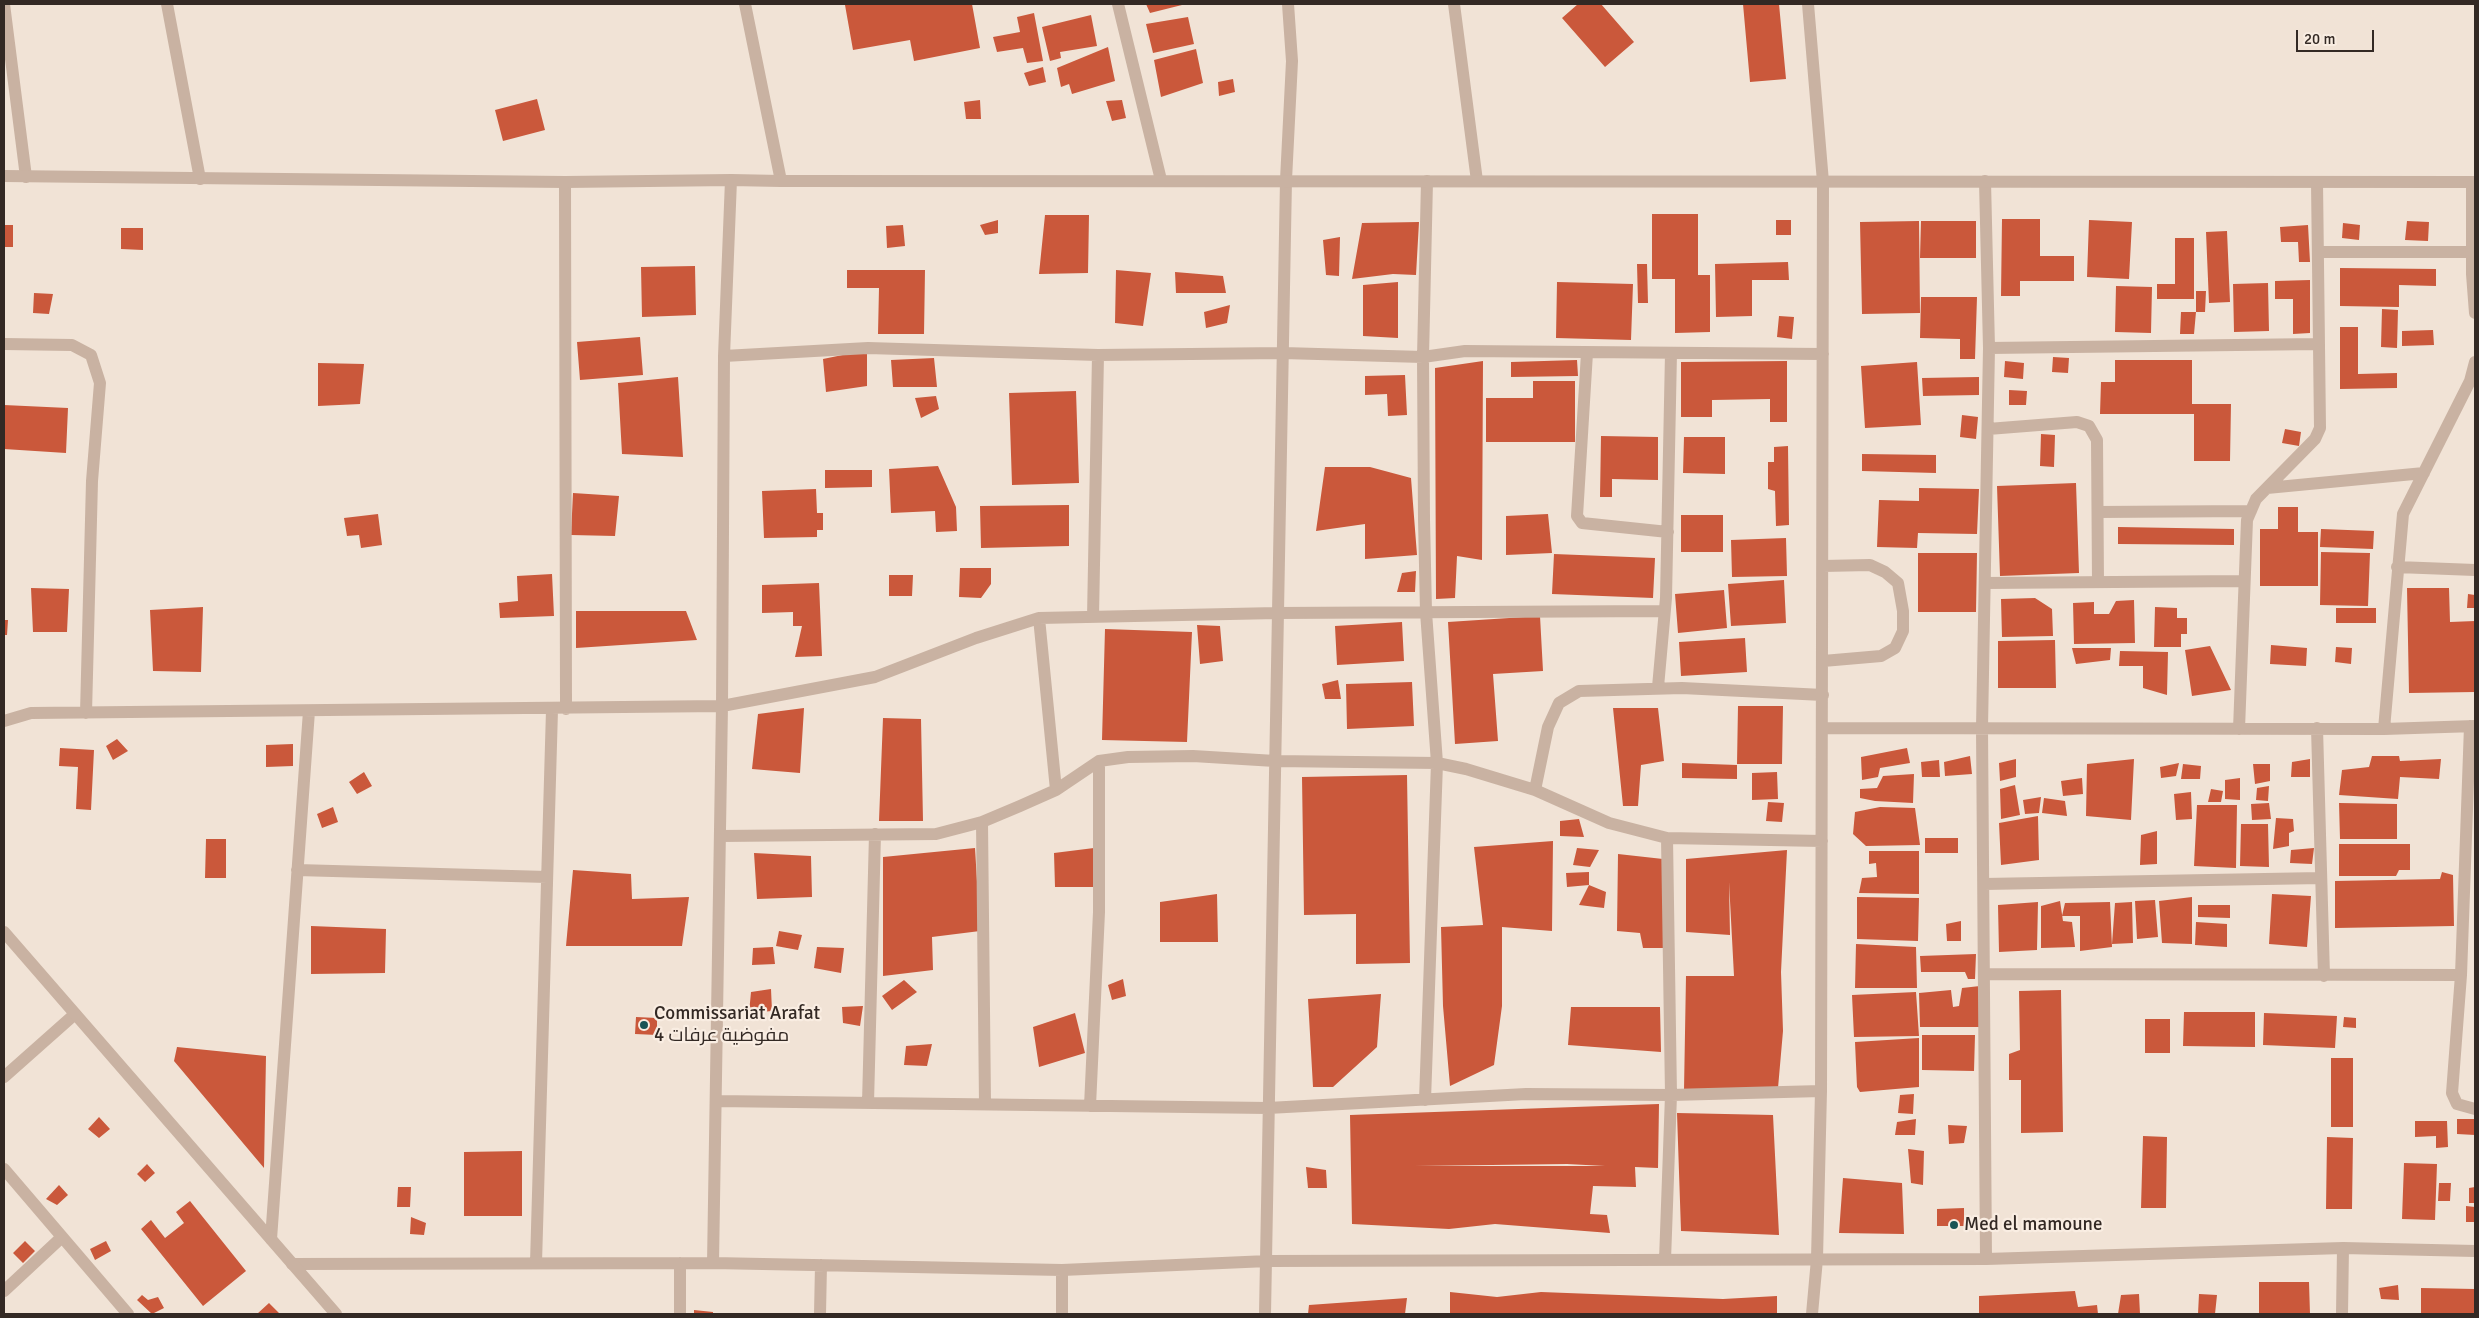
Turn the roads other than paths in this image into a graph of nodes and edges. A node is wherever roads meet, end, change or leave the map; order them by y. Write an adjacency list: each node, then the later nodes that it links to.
1 (4, 4): 9 (street)
2 (167, 4): 10 (street)
3 (745, 4): 14 (street)
4 (1118, 4): 12 (street)
5 (1288, 4): 13 (street)
6 (1454, 4): 16 (street)
7 (1808, 4): 19 (street)
8 (4, 176): 9 (street)
9 (26, 177): 10 (street)
10 (200, 179): 18 (street)
11 (731, 180): 14 (street); 18 (street); 33 (street)
12 (1161, 180): 13 (street); 14 (street)
13 (1286, 180): 15 (street); 29 (street)
14 (781, 181)
15 (1427, 181): 16 (street); 34 (street)
16 (1477, 181): 19 (street)
17 (1985, 181): 19 (street); 20 (street); 27 (street)
18 (565, 182): 57 (street)
19 (1823, 182): 31 (street)
20 (2317, 182): 21 (street); 22 (street)
21 (2474, 182): 23 (street)
22 (2318, 252): 23 (street); 26 (street)
23 (2472, 252): 24 (street)
24 (2475, 313)
25 (4, 344): 60 (street)
26 (2319, 344): 27 (street); 38 (street)
27 (1989, 348): 36 (street)
28 (1587, 352): 30 (street); 34 (street); 41 (street)
29 (1283, 353): 32 (street); 34 (street); 50 (street)
30 (1671, 353): 31 (street); 41 (street)
31 (1823, 354): 42 (street)
32 (1098, 355): 33 (street); 51 (street)
33 (724, 356): 56 (street)
34 (1423, 357): 49 (street)
35 (2475, 362): 37 (street)
36 (1988, 429): 40 (street); 47 (street)
37 (2424, 473): 38 (street); 43 (street)
38 (2267, 488): 39 (street)
39 (2250, 511): 40 (street); 45 (street)
40 (2098, 512): 46 (street)
41 (1668, 532): 48 (street)
42 (1823, 566): 53 (street); 53 (street)
43 (2397, 567): 44 (street); 67 (street)
44 (2475, 570)
45 (2244, 581): 46 (street); 65 (street)
46 (2098, 582): 47 (street)
47 (1986, 583): 64 (street)
48 (1664, 611): 49 (street); 54 (street)
49 (1426, 612): 50 (street); 70 (street)
50 (1277, 613): 51 (street); 69 (street)
51 (1093, 617): 52 (street)
52 (1039, 618): 56 (street); 71 (street)
53 (1823, 661): 55 (street)
54 (1658, 688): 55 (street); 72 (street)
55 (1823, 695): 63 (street)
56 (722, 706): 57 (street); 75 (street)
57 (566, 709): 58 (street)
58 (552, 710): 59 (street); 80 (street)
59 (310, 711): 60 (street); 79 (street)
60 (86, 713): 61 (street)
61 (4, 721)
62 (2473, 726): 67 (street); 78 (street)
63 (1823, 728): 64 (street); 77 (street)
64 (1982, 728): 65 (street); 82 (street)
65 (2239, 728): 66 (street)
66 (2317, 728): 67 (street); 81 (street)
67 (2384, 729)
68 (1099, 761): 69 (street); 71 (street); 96 (street)
69 (1275, 762): 70 (street); 97 (street)
70 (1437, 763): 72 (street); 92 (street)
71 (1056, 790): 73 (street)
72 (1535, 790): 76 (street)
73 (982, 822): 74 (street); 95 (street)
74 (875, 834): 75 (street); 94 (street)
75 (721, 836): 93 (street)
76 (1667, 838): 77 (street); 91 (street)
77 (1822, 841): 90 (street)
78 (2471, 865): 83 (street)
79 (296, 870): 80 (street); 101 (street)
80 (547, 877): 109 (street)
81 (2321, 878): 82 (street); 87 (street)
82 (1984, 884): 85 (street)
83 (2469, 931): 86 (street)
84 (4, 932): 88 (street)
85 (1984, 974): 87 (street); 105 (street)
86 (2462, 975): 87 (street); 98 (street)
87 (2324, 976)
88 (75, 1014): 89 (street); 101 (street)
89 (4, 1077)
90 (1821, 1091): 91 (street); 104 (street)
91 (1671, 1095): 92 (street); 106 (street)
92 (1425, 1100): 97 (street)
93 (716, 1101): 94 (street); 108 (street)
94 (868, 1103): 95 (street)
95 (985, 1104): 96 (street)
96 (1090, 1106): 97 (street)
97 (1268, 1108): 107 (street)
98 (2475, 1109)
99 (4, 1169): 100 (street)
100 (62, 1237): 114 (street); 115 (street)
101 (271, 1239): 111 (street)
102 (2343, 1248): 103 (street); 105 (street); 122 (street)
103 (2475, 1251)
104 (1817, 1259): 105 (street); 106 (street); 121 (street)
105 (1986, 1259)
106 (1664, 1260): 107 (street)
107 (1268, 1261): 113 (street); 120 (street)
108 (713, 1262): 110 (street); 112 (street)
109 (536, 1263): 110 (street); 111 (street)
110 (680, 1263): 117 (street)
111 (292, 1264): 116 (street)
112 (821, 1265): 113 (street); 118 (street)
113 (1062, 1270): 119 (street)
114 (4, 1291)
115 (128, 1314)
116 (336, 1314)
117 (680, 1314)
118 (820, 1314)
119 (1062, 1314)
120 (1265, 1314)
121 (1812, 1314)
122 (2342, 1314)

